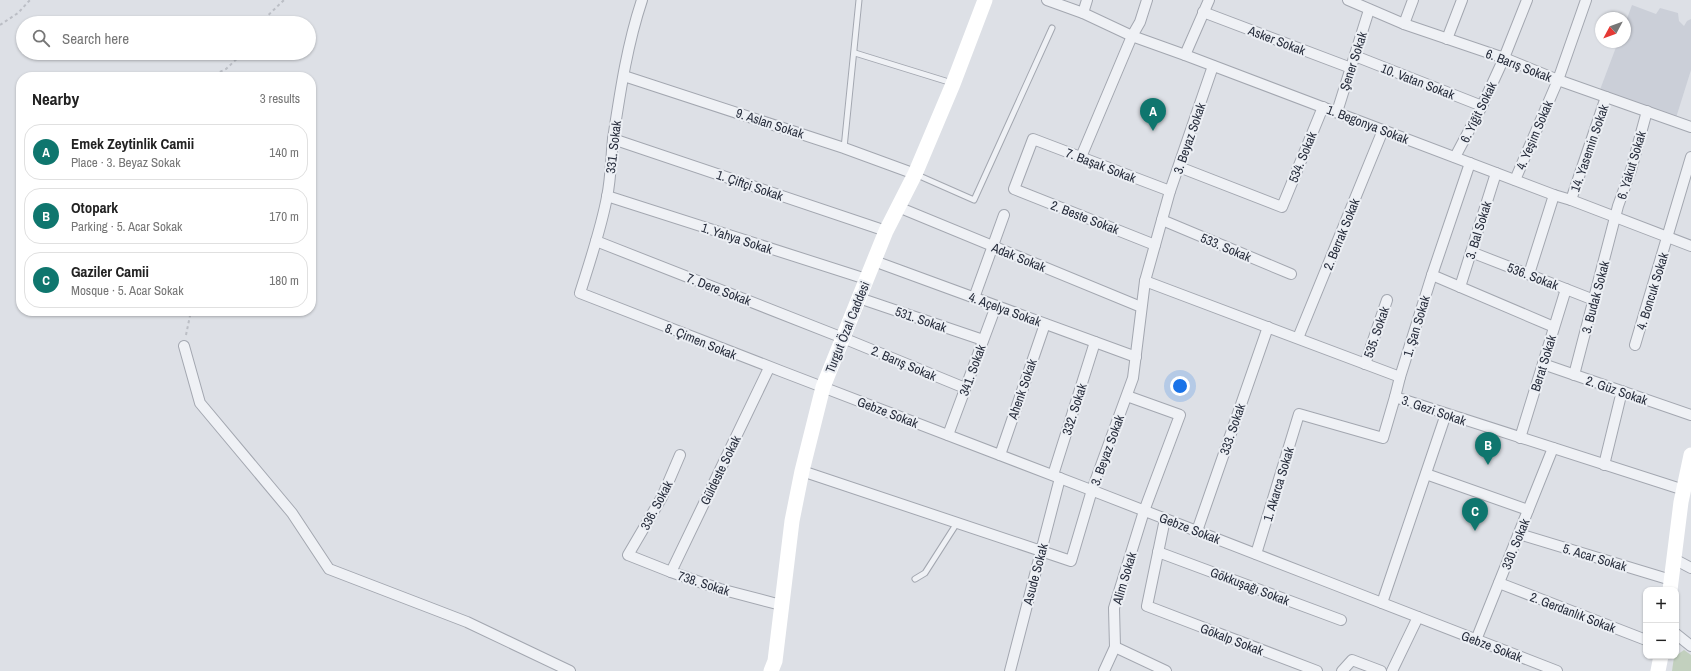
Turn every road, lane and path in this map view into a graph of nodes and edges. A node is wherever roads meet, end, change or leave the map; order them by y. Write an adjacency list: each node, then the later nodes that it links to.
1 (30, 0): 20 (path)
2 (284, 0): 18 (path)
3 (642, 0): 32 (street, 331. Sokak)
4 (859, 0): 24 (lane)
5 (985, 0): 34 (street, Turgut Özal Caddesi)
6 (1047, 0): 17 (street, 1. Begonya Sokak)
7 (1087, 0): 17 (street)
8 (1147, 0): 22 (street)
9 (1209, 0): 16 (street)
10 (1348, 0): 15 (street, 6. Barış Sokak)
11 (1413, 0): 19 (street)
12 (1462, 0): 23 (street)
13 (1527, 0): 27 (street, 6. Yiğit Sokak)
14 (1586, 0): 33 (street, 4. Yeşim Sokak)
15 (1369, 10): 19 (street, 6. Barış Sokak); 26 (street, Şener Sokak)
16 (1203, 12): 25 (street); 30 (street, Asker Sokak)
17 (1083, 13): 22 (street, 1. Begonya Sokak)
18 (267, 16)
19 (1404, 24): 23 (street, 6. Barış Sokak)
20 (0, 25)
21 (1052, 28): 50 (lane)
22 (1132, 36): 25 (street, 1. Begonya Sokak); 44 (street)
23 (1447, 39): 27 (street, 6. Barış Sokak)
24 (855, 53): 34 (lane); 43 (lane)
25 (1186, 54): 29 (street, 1. Begonya Sokak)
26 (1355, 56): 30 (street, Şener Sokak); 36 (street, 10. Vatan Sokak)
27 (1504, 58): 33 (street, 6. Barış Sokak); 36 (street, 6. Yiğit Sokak)
28 (236, 60): 31 (path)
29 (1213, 66): 37 (street, 1. Begonya Sokak); 48 (street, 3. Beyaz Sokak)
30 (1351, 68): 39 (street, Şener Sokak)
31 (220, 72)
32 (624, 76): 42 (street, 331. Sokak); 43 (street, 9. Aslan Sokak)
33 (1558, 80): 35 (street, 6. Barış Sokak); 51 (street, 4. Yeşim Sokak)
34 (953, 84): 50 (street, Turgut Özal Caddesi)
35 (1606, 97): 38 (street, 6. Barış Sokak); 56 (street, 14. Yasemin Sokak)
36 (1482, 106): 45 (street, 6. Yiğit Sokak)
37 (1323, 107): 39 (street, 1. Begonya Sokak); 48 (street, 534. Sokak)
38 (1647, 111): 40 (street, 6. Barış Sokak); 59 (street, 6. Yakut Sokak)
39 (1337, 112): 41 (street, 1. Begonya Sokak)
40 (1691, 127)
41 (1383, 130): 45 (street, 1. Begonya Sokak); 88 (street, 2. Berrak Sokak)
42 (614, 139): 55 (street, 331. Sokak); 61 (street, 1. Çiftçi Sokak)
43 (844, 148): 50 (street, 9. Aslan Sokak)
44 (1080, 157): 52 (street, 7. Başak Sokak); 53 (street, 7. Başak Sokak)
45 (1455, 157): 47 (street, 1. Begonya Sokak)
46 (1691, 157): 62 (street, 4. Boncuk Sokak)
47 (1470, 163): 49 (street, 1. Begonya Sokak); 71 (street, 1. Şan Sokak)
48 (1179, 168): 53 (street, 3. Beyaz Sokak)
49 (1496, 172): 51 (street, 1. Begonya Sokak); 67 (street, 3. Bal Sokak)
50 (914, 174): 57 (street, Turgut Özal Caddesi)
51 (1515, 180): 54 (street, 1. Begonya Sokak)
52 (1014, 189): 64 (street, 2. Beste Sokak)
53 (1170, 191): 60 (street, 3. Beyaz Sokak)
54 (1554, 195): 56 (street, 1. Begonya Sokak); 70 (street)
55 (607, 196): 63 (street, 331. Sokak); 72 (street, 1. Yahya Sokak)
56 (1571, 200): 59 (street, 1. Begonya Sokak)
57 (898, 207): 61 (street, Turgut Özal Caddesi); 65 (street, Adak Sokak)
58 (1004, 215): 65 (street)
59 (1616, 218): 62 (street, 1. Begonya Sokak); 80 (street, 3. Budak Sokak)
60 (1162, 220): 64 (street, 3. Beyaz Sokak); 69 (street, 533. Sokak)
61 (886, 231): 68 (street, Turgut Özal Caddesi)
62 (1668, 238): 66 (street, 1. Begonya Sokak); 91 (street, 4. Boncuk Sokak)
63 (596, 241): 76 (street, 331. Sokak); 87 (street, 7. Dere Sokak)
64 (1155, 245): 73 (street, 3. Beyaz Sokak)
65 (992, 246): 78 (street); 82 (street, Adak Sokak)
66 (1691, 246)
67 (1471, 252): 70 (street, 536. Sokak); 74 (street, 3. Bal Sokak)
68 (874, 261): 72 (street, Turgut Özal Caddesi); 78 (street, 4. Açelya Sokak)
69 (1291, 274)
70 (1529, 274): 75 (street, 536. Sokak)
71 (1432, 275): 74 (street); 98 (street, 1. Şan Sokak)
72 (866, 280): 77 (street, Turgut Özal Caddesi)
73 (1146, 281): 82 (street, 3. Beyaz Sokak); 85 (street, 3. Gezi Sokak)
74 (1460, 287): 86 (street)
75 (1566, 289): 80 (street, 536. Sokak); 86 (street, Berat Sokak)
76 (580, 293): 96 (street, 8. Çimen Sokak)
77 (859, 298): 87 (street, Turgut Özal Caddesi); 89 (street, 531. Sokak)
78 (974, 298): 81 (street, 4. Açelya Sokak)
79 (1387, 300): 94 (street, 535. Sokak)
80 (1594, 300): 97 (street, 3. Budak Sokak)
81 (996, 306): 84 (street, 4. Açelya Sokak); 89 (street, 341. Sokak)
82 (1141, 308): 93 (street, 3. Beyaz Sokak)
83 (190, 316): 92 (path)
84 (1045, 324): 90 (street, 4. Açelya Sokak); 110 (street, Ahenk Sokak)
85 (1268, 327): 88 (street, 3. Gezi Sokak); 122 (street, 333. Sokak)
86 (1554, 327): 95 (street, Berat Sokak)
87 (843, 338): 99 (street, Turgut Özal Caddesi); 100 (street, 2. Barış Sokak)
88 (1298, 338): 94 (street, 3. Gezi Sokak)
89 (983, 340): 100 (street, 341. Sokak)
90 (1095, 342): 93 (street, 4. Açelya Sokak); 115 (street, 332. Sokak)
91 (1635, 344)
92 (184, 346): 144 (street)
93 (1136, 357): 102 (street, 3. Beyaz Sokak)
94 (1365, 364): 98 (street, 3. Gezi Sokak)
95 (1543, 364): 97 (street, 2. Güz Sokak); 107 (street, Berat Sokak)
96 (769, 368): 99 (street, 8. Çimen Sokak); 130 (street, Güldeste Sokak)
97 (1574, 375): 101 (street, 2. Güz Sokak)
98 (1400, 377): 103 (street, 3. Gezi Sokak)
99 (823, 387): 106 (street, Gebze Sokak); 113 (street, Turgut Özal Caddesi)
100 (965, 388): 106 (street, 341. Sokak)
101 (1622, 391): 105 (street, 2. Güz Sokak); 112 (street)
102 (1127, 396): 116 (street, 3. Beyaz Sokak); 118 (street, Alim Sokak)
103 (1395, 396): 104 (street, 3. Gezi Sokak); 126 (street, 1. Akarca Sokak)
104 (1446, 414): 107 (street, 3. Gezi Sokak); 114 (street)
105 (1691, 415)
106 (948, 435): 110 (street, Gebze Sokak)
107 (1520, 438): 108 (street, 3. Gezi Sokak)
108 (1553, 448): 112 (street, 3. Gezi Sokak); 119 (street, 330. Sokak)
109 (680, 455): 127 (street, 336. Sokak)
110 (1000, 455): 115 (street, Gebze Sokak)
111 (1691, 455): 117 (street)
112 (1604, 465): 117 (street, 3. Gezi Sokak)
113 (802, 471): 121 (street, 3. Beyaz Sokak); 135 (street, Turgut Özal Caddesi)
114 (1426, 474): 119 (street); 134 (street)
115 (1056, 476): 116 (street, Gebze Sokak); 124 (street, Asude Sokak)
116 (1092, 490): 118 (street, Gebze Sokak); 124 (street, 3. Beyaz Sokak)
117 (1685, 499): 128 (street)
118 (1144, 510): 120 (street, Gebze Sokak); 142 (street, Alim Sokak)
119 (1528, 510): 123 (street, 330. Sokak)
120 (1166, 519): 122 (street, Gebze Sokak); 125 (street)
121 (957, 523): 124 (street, 3. Beyaz Sokak); 131 (lane)
122 (1197, 531): 126 (street, Gebze Sokak)
123 (1519, 534): 132 (street, 330. Sokak); 133 (street, 5. Acar Sokak)
124 (1041, 551): 146 (street, Asude Sokak)
125 (1158, 552): 137 (street, Gökkuşağı Sokak); 149 (street, Gökalp Sokak)
126 (1256, 554): 134 (street, Gebze Sokak)
127 (628, 555): 130 (street, 738. Sokak)
128 (1674, 559): 129 (street); 133 (street)
129 (1691, 568)
130 (671, 572): 135 (street, 738. Sokak)
131 (915, 579)
132 (1499, 583): 139 (street, 2. Gerdanlık Sokak); 140 (street, 330. Sokak)
133 (1670, 585)
134 (1382, 603): 136 (street, Gebze Sokak)
135 (781, 605): 145 (street, Turgut Özal Caddesi)
136 (1418, 617): 140 (street, Gebze Sokak); 152 (street)
137 (1341, 620)
138 (1679, 636): 141 (street)
139 (1643, 639)
140 (1476, 640): 153 (street, Gebze Sokak)
141 (1691, 646)
142 (1115, 647): 147 (street); 148 (street)
143 (1660, 659): 154 (street)
144 (570, 671)
145 (771, 671)
146 (1010, 671)
147 (1104, 671)
148 (1166, 671)
149 (1317, 671)
150 (1342, 671): 151 (street)
151 (1381, 671)
152 (1392, 671)
153 (1557, 671)
154 (1658, 671)

